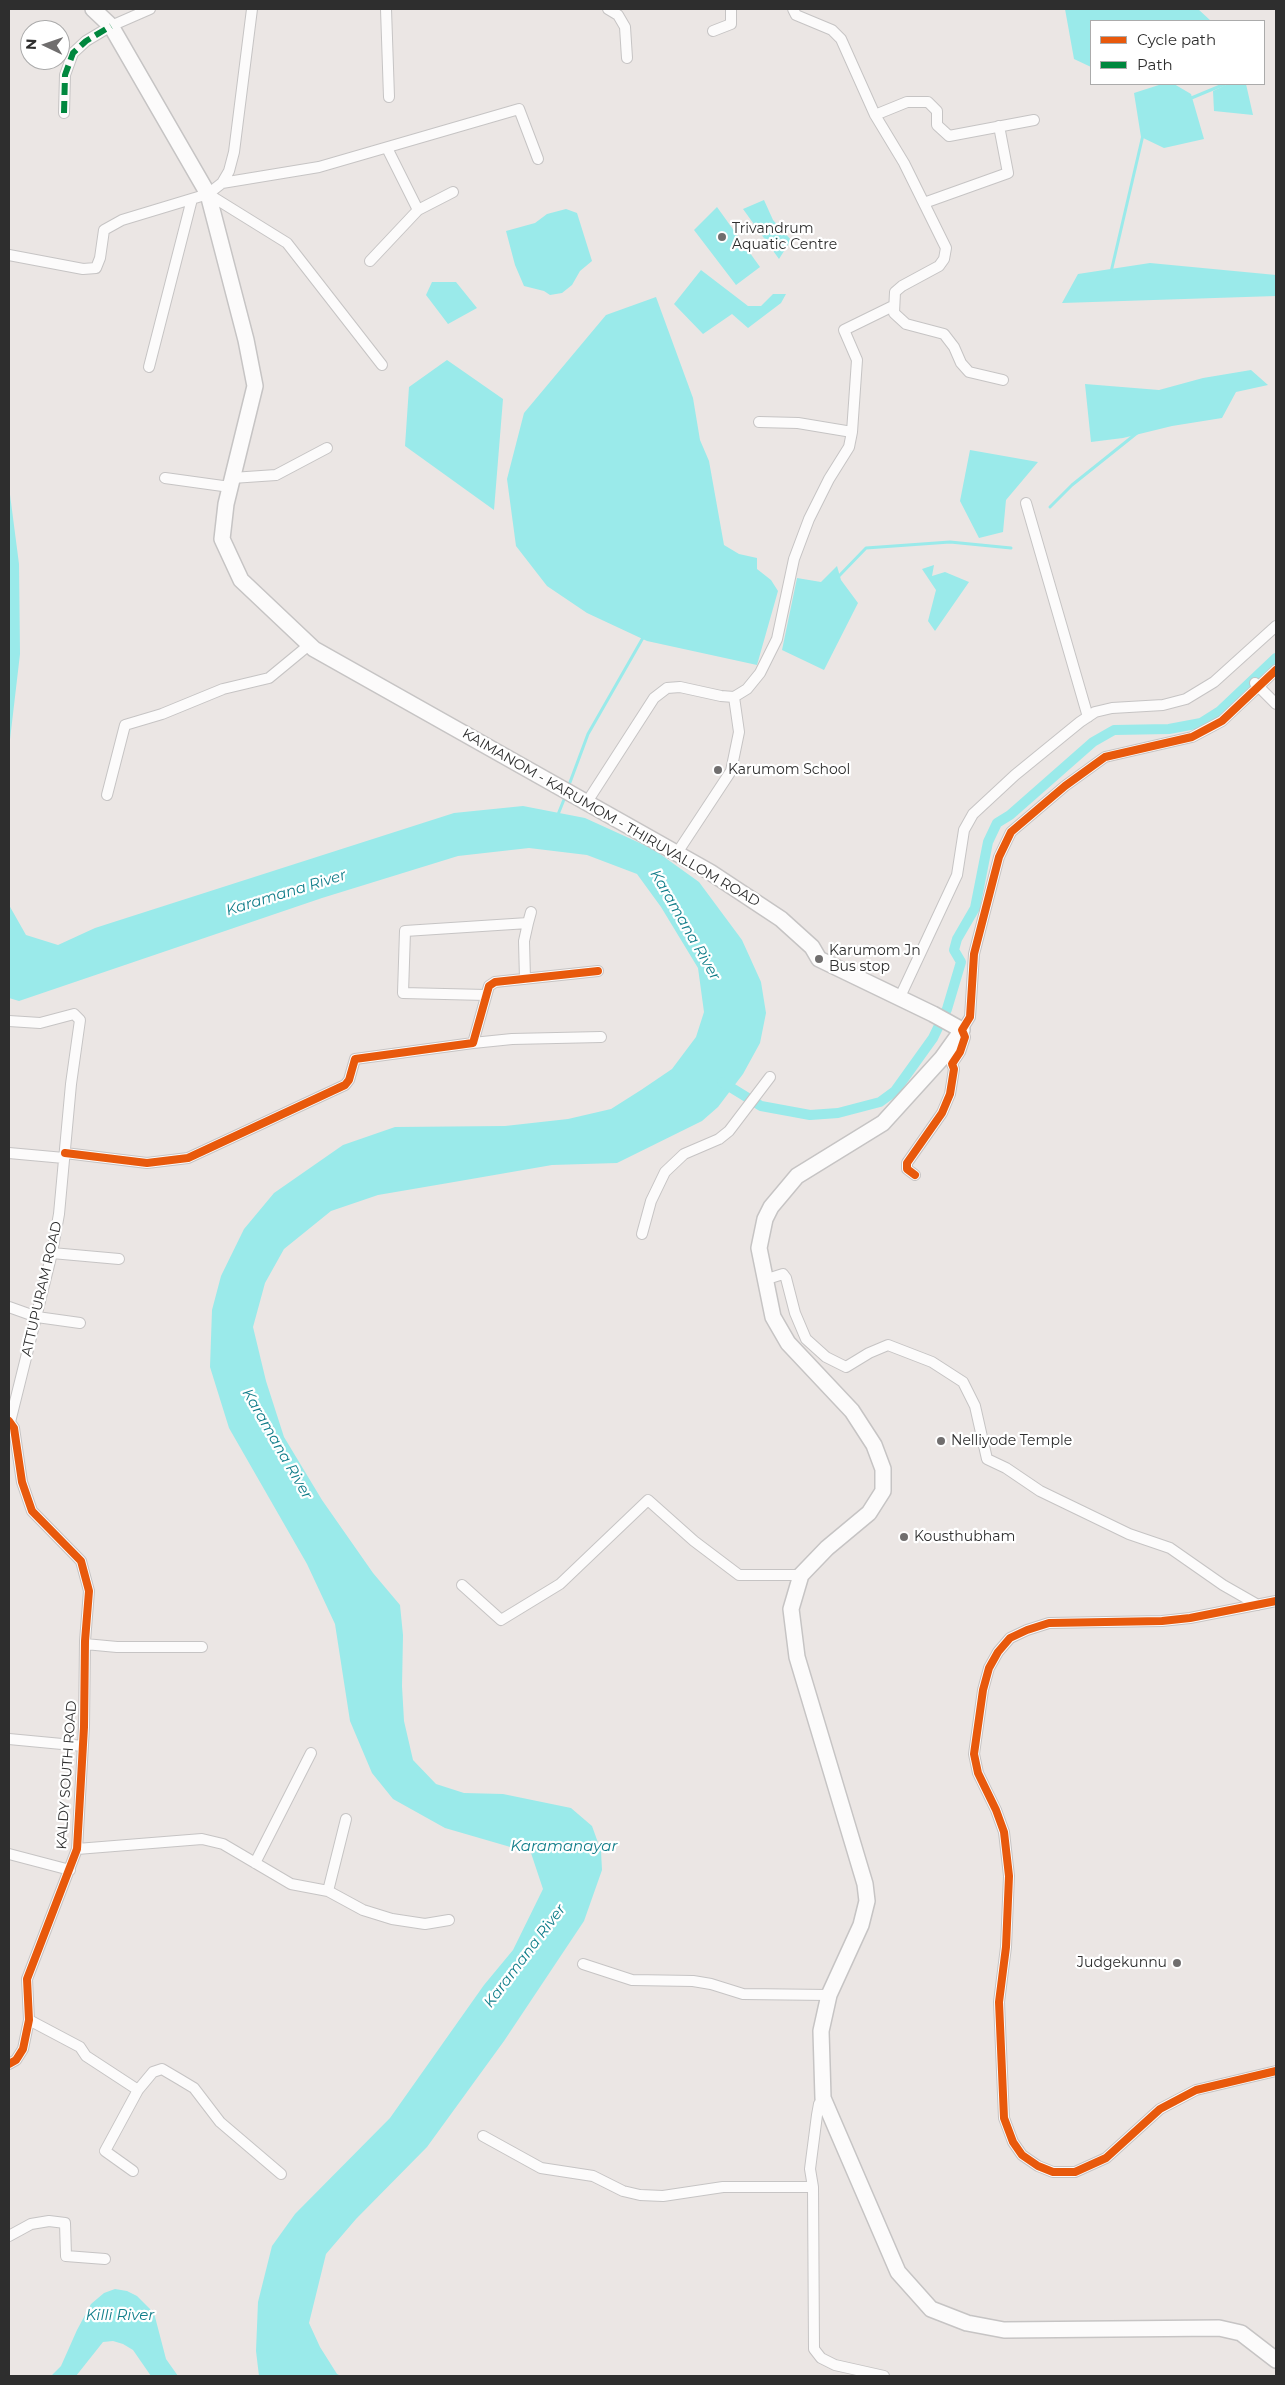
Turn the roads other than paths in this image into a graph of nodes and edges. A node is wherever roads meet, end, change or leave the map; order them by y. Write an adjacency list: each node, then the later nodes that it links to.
1 (93, 9): 8 (main road, KAIMANOM - KARUMOM - THIRUVALLOM ROAD)
2 (150, 9): 8 (street)
3 (252, 9): 18 (street)
4 (386, 9): 11 (street)
5 (608, 9): 10 (street)
6 (731, 9): 9 (street)
7 (793, 9): 13 (street)
8 (111, 26): 12 (street); 20 (main road, KAIMANOM - KARUMOM - THIRUVALLOM ROAD)
9 (713, 31)
10 (627, 58)
11 (388, 97)
12 (64, 114)
13 (875, 115): 15 (street); 22 (street)
14 (1034, 120): 15 (street)
15 (999, 126): 22 (street)
16 (387, 148): 17 (street); 18 (street); 23 (street)
17 (538, 159)
18 (222, 183): 20 (street)
19 (453, 192): 23 (street)
20 (208, 194): 21 (street); 27 (street); 34 (main road, KAIMANOM - KARUMOM - THIRUVALLOM ROAD)
21 (192, 199): 24 (street); 28 (street)
22 (924, 203): 26 (street)
23 (418, 210): 25 (street)
24 (9, 255)
25 (370, 261)
26 (893, 306): 29 (street); 31 (street)
27 (382, 365)
28 (149, 367)
29 (1002, 380)
30 (759, 422): 31 (street)
31 (852, 432): 40 (street)
32 (327, 448): 34 (street)
33 (165, 478): 34 (street)
34 (231, 483): 37 (main road, KAIMANOM - KARUMOM - THIRUVALLOM ROAD)
35 (1026, 503): 42 (street)
36 (1276, 626): 42 (street)
37 (309, 645): 43 (street); 44 (main road, KAIMANOM - KARUMOM - THIRUVALLOM ROAD)
38 (1276, 670): 39 (street)
39 (1256, 685): 41 (street); 53 (street)
40 (734, 696): 44 (street); 45 (street)
41 (1276, 704)
42 (1088, 717): 51 (street)
43 (107, 795)
44 (586, 802): 45 (main road, KAIMANOM - KARUMOM - THIRUVALLOM ROAD)
45 (677, 853): 51 (main road, KAIMANOM - KARUMOM - THIRUVALLOM ROAD)
46 (530, 912): 47 (street)
47 (528, 923): 49 (street); 50 (street)
48 (598, 972): 49 (street)
49 (525, 979): 50 (street)
50 (486, 995): 55 (street)
51 (899, 999): 53 (main road, KAIMANOM - KARUMOM - THIRUVALLOM ROAD)
52 (9, 1021): 58 (street, ATTUPURAM ROAD)
53 (962, 1030): 59 (street); 63 (main road)
54 (601, 1037): 55 (street)
55 (473, 1043): 58 (street)
56 (770, 1077): 60 (street)
57 (9, 1154): 58 (street)
58 (64, 1156): 61 (street, ATTUPURAM ROAD)
59 (915, 1175)
60 (642, 1234)
61 (52, 1253): 62 (street); 65 (street, ATTUPURAM ROAD)
62 (119, 1259)
63 (764, 1280): 68 (main road); 71 (street)
64 (9, 1307): 65 (street)
65 (36, 1317): 66 (street); 67 (street, ATTUPURAM ROAD)
66 (80, 1323)
67 (9, 1421): 72 (street, KALDY SOUTH ROAD)
68 (801, 1575): 69 (street); 85 (main road)
69 (462, 1585)
70 (1276, 1601): 71 (street)
71 (1258, 1605): 88 (street)
72 (85, 1644): 73 (street); 75 (street, KALDY SOUTH ROAD)
73 (202, 1647)
74 (9, 1739): 75 (street)
75 (83, 1746): 78 (street, KALDY SOUTH ROAD)
76 (311, 1753): 80 (street)
77 (346, 1819): 82 (street)
78 (77, 1849): 80 (street); 81 (street, KALDY SOUTH ROAD)
79 (9, 1854): 81 (street)
80 (255, 1863): 82 (street)
81 (70, 1870): 86 (street, KALDY SOUTH ROAD)
82 (328, 1891): 83 (street)
83 (448, 1920)
84 (583, 1964): 85 (street)
85 (829, 1995): 90 (main road)
86 (29, 2020): 87 (street, KALDY SOUTH ROAD); 89 (street)
87 (9, 2064)
88 (1276, 2071)
89 (138, 2090): 92 (street); 93 (street)
90 (823, 2098): 94 (street); 97 (main road)
91 (483, 2136): 94 (street)
92 (133, 2171)
93 (280, 2174)
94 (813, 2187): 98 (street)
95 (9, 2236): 96 (street)
96 (104, 2259)
97 (1276, 2360)
98 (884, 2376)

